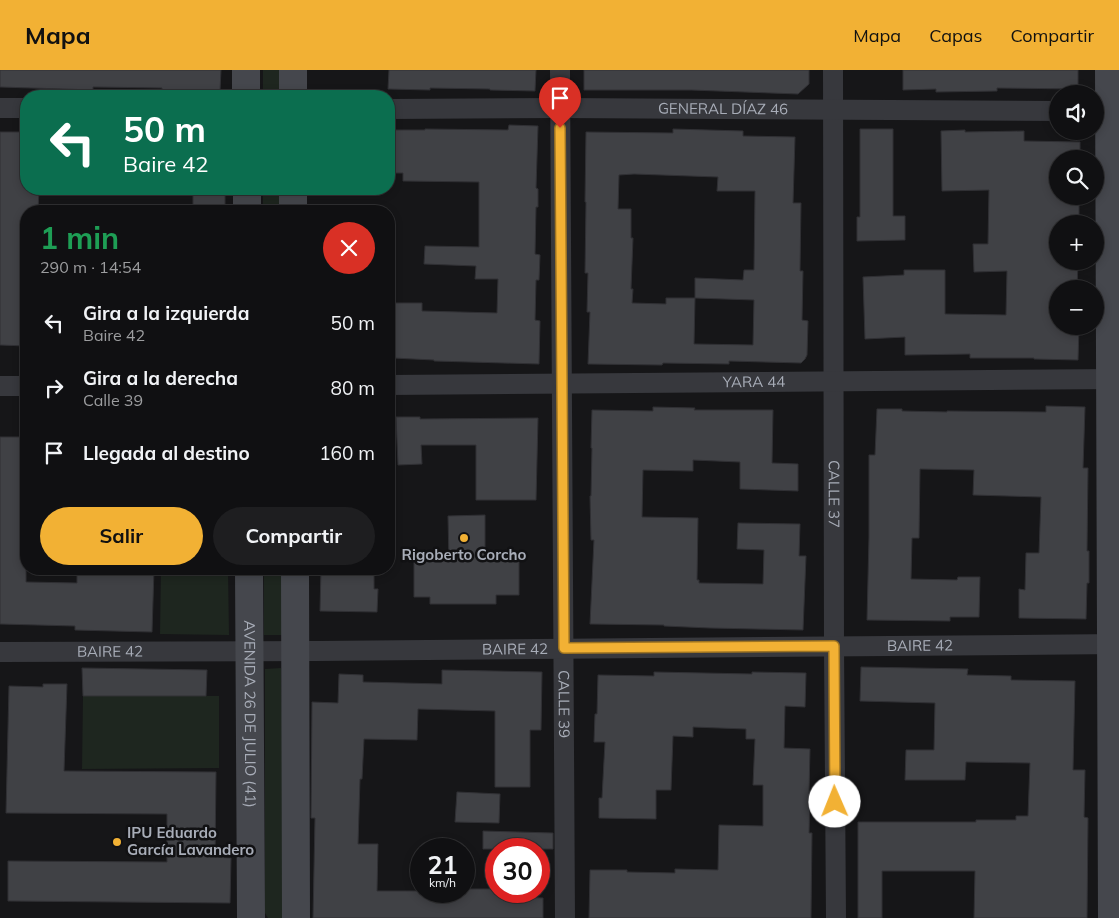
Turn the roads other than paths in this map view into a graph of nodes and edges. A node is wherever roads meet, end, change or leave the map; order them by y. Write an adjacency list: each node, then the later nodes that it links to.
1 (246, 70): 6 (main road)
2 (293, 70): 7 (main road)
3 (560, 70): 10 (street, CALLE 39)
4 (833, 70): 12 (street, CALLE 37)
5 (1109, 70): 14 (main road)
6 (246, 90)
7 (293, 90)
8 (0, 108): 9 (street)
9 (20, 108)
10 (560, 108): 11 (street, GENERAL DÍAZ 46); 12 (street, GENERAL DÍAZ 46); 17 (street, CALLE 39)
11 (395, 109)
12 (833, 110): 13 (street, GENERAL DÍAZ 46); 16 (street, CALLE 37)
13 (1049, 111)
14 (1108, 111): 15 (main road)
15 (1115, 379): 16 (street, YARA 44); 23 (main road)
16 (834, 381): 17 (street, YARA 44); 24 (street, CALLE 37)
17 (562, 383): 18 (street, YARA 44); 25 (street, CALLE 39)
18 (395, 385)
19 (0, 386): 20 (street)
20 (20, 386)
21 (249, 575): 26 (main road, AVENIDA 26 DE JULIO (41))
22 (295, 575): 27 (main road)
23 (1115, 644): 24 (street, BAIRE 42); 33 (main road)
24 (834, 646): 25 (street, BAIRE 42); 32 (street, CALLE 37)
25 (564, 648): 27 (street, BAIRE 42); 31 (street, CALLE 39)
26 (250, 651): 27 (street, BAIRE 42); 28 (street, BAIRE 42); 29 (main road, AVENIDA 26 DE JULIO (41))
27 (295, 651): 30 (main road)
28 (0, 652)
29 (251, 918)
30 (296, 918)
31 (565, 918)
32 (836, 918)
33 (1112, 918)

